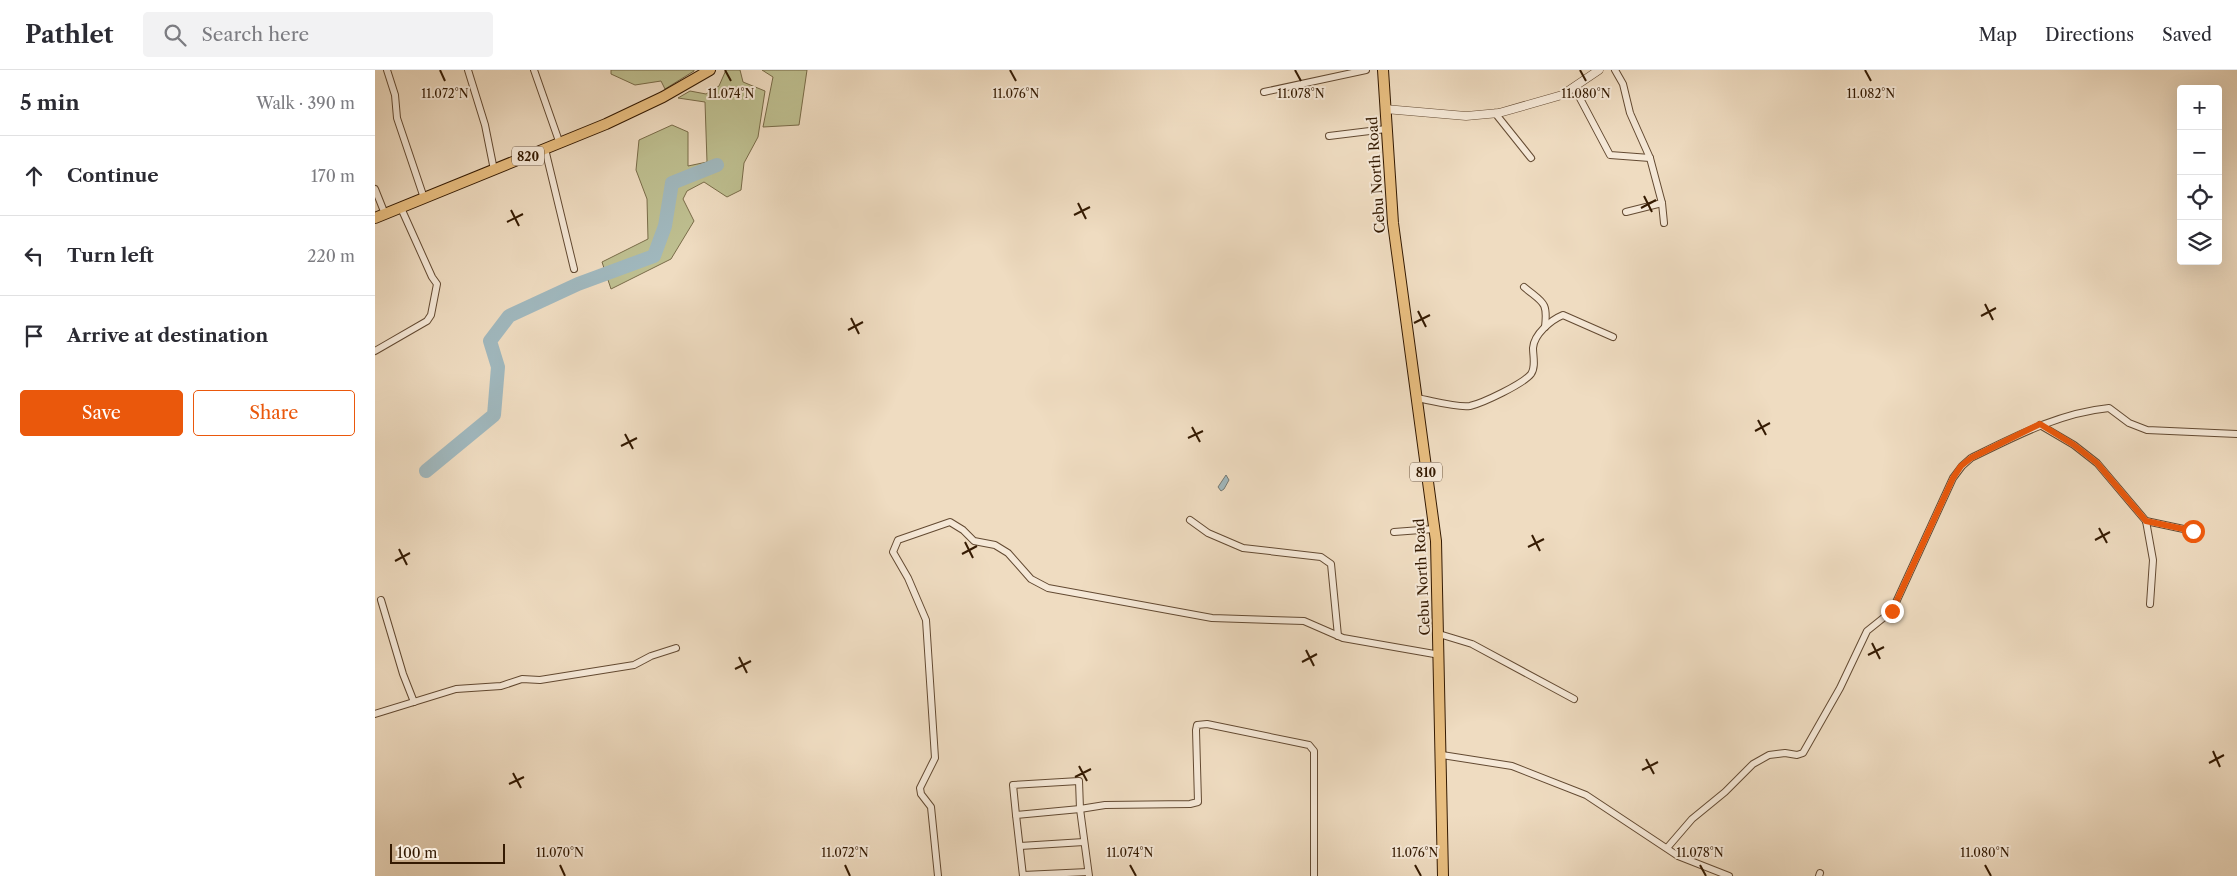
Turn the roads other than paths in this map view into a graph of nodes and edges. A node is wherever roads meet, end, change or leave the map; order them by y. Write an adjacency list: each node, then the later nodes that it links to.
1 (387, 70): 21 (street)
2 (468, 70): 19 (street)
3 (534, 70): 15 (street)
4 (710, 70): 15 (highway, 820)
5 (1366, 70): 10 (street)
6 (1383, 70): 11 (highway, Cebu North Road / 810)
7 (1599, 70): 9 (street)
8 (1615, 70): 18 (street)
9 (1574, 87): 12 (street); 18 (street)
10 (1264, 92)
11 (1385, 109): 12 (street); 13 (highway, Cebu North Road / 810)
12 (1495, 113): 17 (street)
13 (1386, 129): 14 (street); 33 (highway, Cebu North Road / 810)
14 (1329, 136)
15 (560, 144): 16 (highway, 820)
16 (545, 149): 19 (highway, 820); 28 (street)
17 (1531, 158)
18 (1650, 158): 22 (street)
19 (494, 170): 21 (highway, 820)
20 (375, 189): 25 (street)
21 (424, 198): 23 (highway, 820)
22 (1661, 203): 24 (street); 27 (street)
23 (401, 208): 25 (highway, 820); 32 (street)
24 (1626, 212)
25 (385, 214): 26 (highway, 820)
26 (375, 218)
27 (1664, 223)
28 (574, 269)
29 (1524, 287): 30 (street)
30 (1545, 327): 31 (street); 33 (street)
31 (1613, 338)
32 (375, 351)
33 (1416, 398): 38 (highway, Cebu North Road / 810)
34 (2040, 424): 35 (street); 37 (street); 55 (street)
35 (2237, 434)
36 (1190, 520): 44 (street)
37 (2146, 521): 39 (street); 42 (street)
38 (1434, 529): 40 (street); 43 (highway, Cebu North Road / 810)
39 (2193, 531)
40 (1394, 532)
41 (381, 600): 48 (street)
42 (2150, 604)
43 (1439, 634): 46 (highway, Cebu North Road / 810); 47 (street)
44 (1338, 636): 46 (street); 58 (street)
45 (676, 648): 48 (street)
46 (1440, 655): 50 (highway, Cebu North Road / 810)
47 (1574, 699)
48 (414, 702): 49 (street)
49 (375, 714)
50 (1442, 755): 55 (street); 60 (highway, Cebu North Road / 810)
51 (1080, 809): 52 (street); 52 (street); 53 (street); 59 (street)
52 (1016, 815): 54 (street)
53 (1083, 842): 54 (street); 56 (street)
54 (1020, 846): 57 (street)
55 (1667, 848): 61 (street)
56 (1089, 874): 57 (street)
57 (1023, 875)
58 (938, 876)
59 (1314, 876)
60 (1443, 876)
61 (1729, 876)

